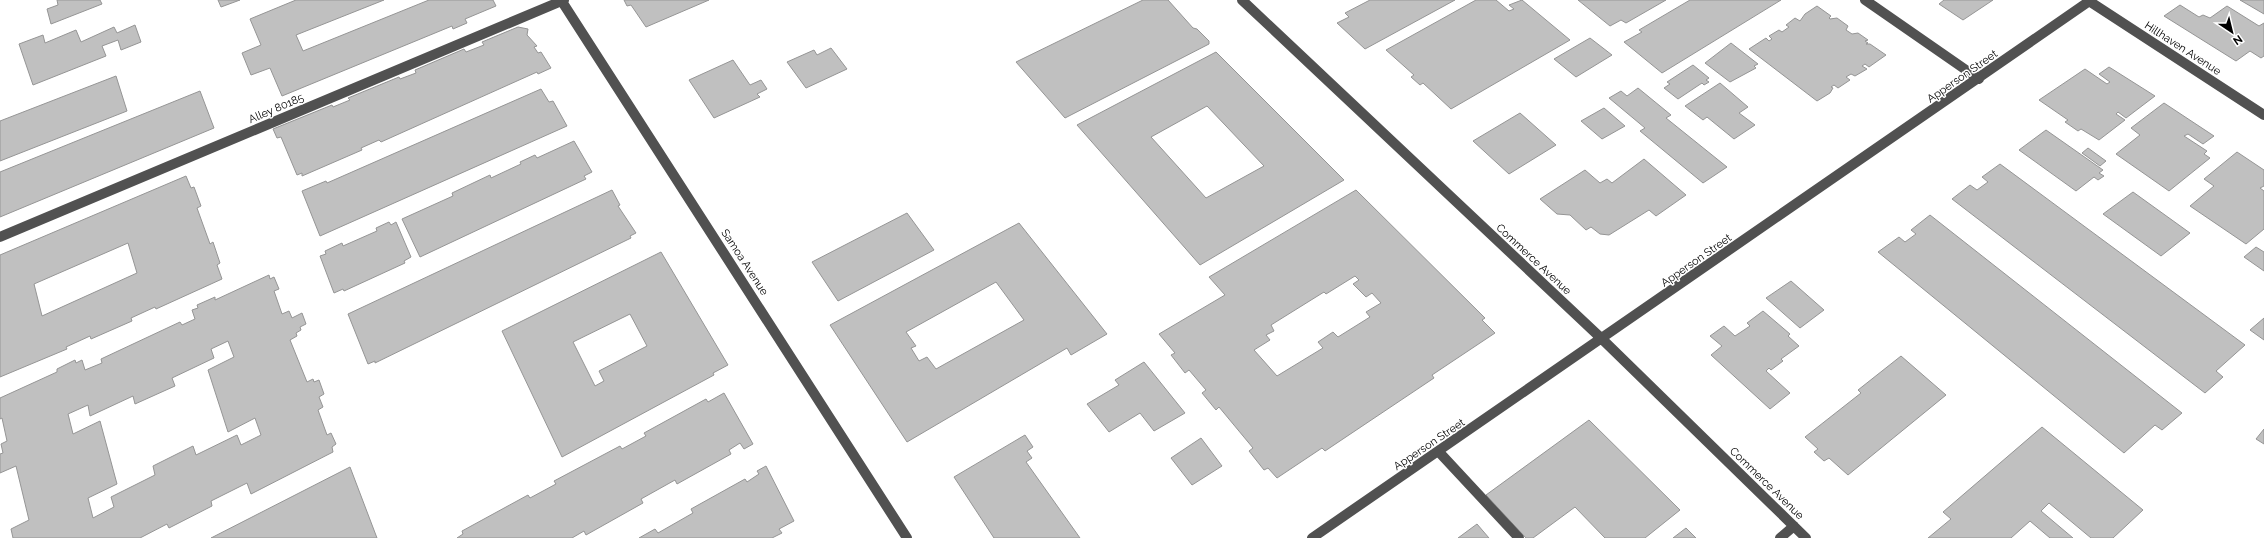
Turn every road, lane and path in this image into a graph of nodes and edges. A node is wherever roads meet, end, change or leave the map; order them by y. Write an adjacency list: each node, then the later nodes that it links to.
1 (562, 0): 7 (street, Alley 80185); 11 (street, Samoa Avenue)
2 (1242, 0): 8 (street, Commerce Avenue)
3 (1865, 0): 5 (street)
4 (2090, 1): 5 (street, Apperson Street); 6 (street, Hillhaven Avenue)
5 (1979, 79): 8 (street, Apperson Street)
6 (2264, 115)
7 (0, 237)
8 (1602, 340): 9 (street, Apperson Street); 10 (street, Commerce Avenue)
9 (1439, 452): 12 (street, Apperson Street); 13 (street)
10 (1794, 526): 14 (street); 15 (street, Commerce Avenue)
11 (907, 538)
12 (1312, 538)
13 (1519, 538)
14 (1780, 538)
15 (1806, 538)

